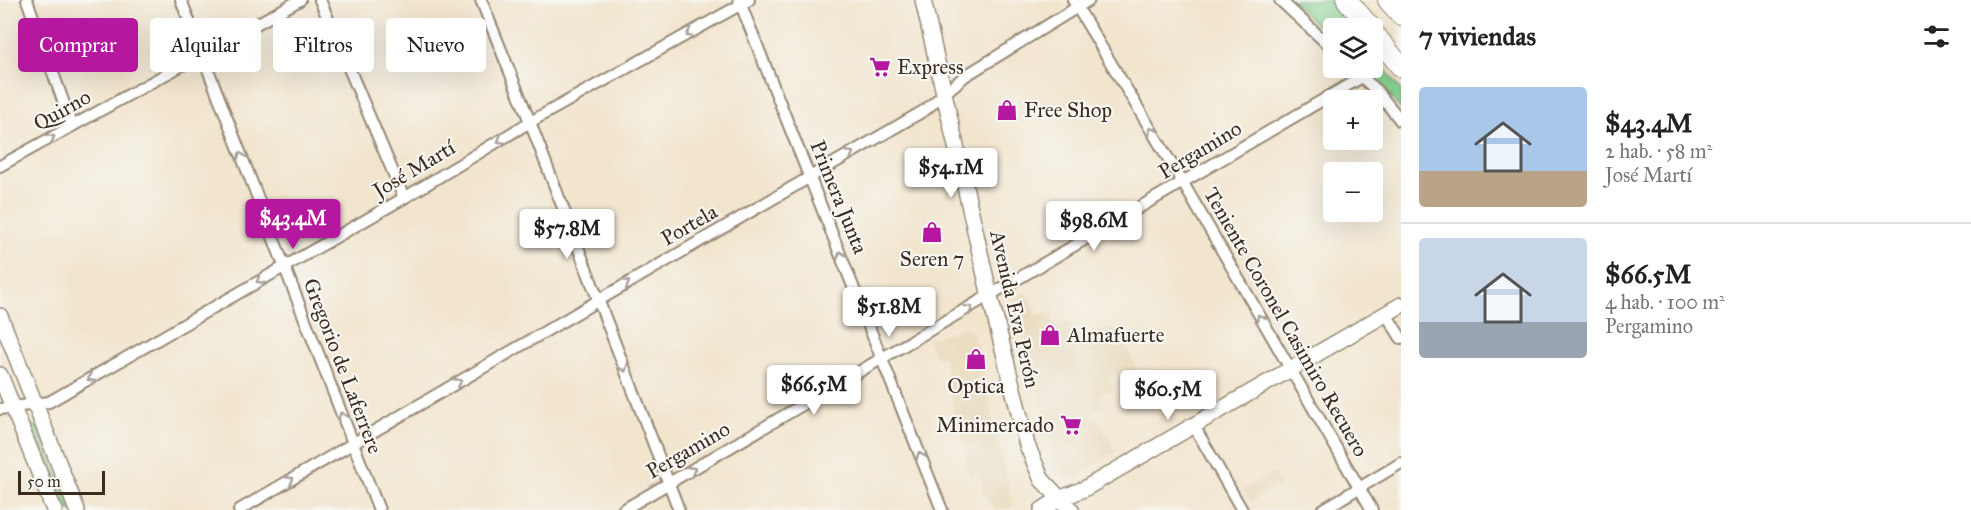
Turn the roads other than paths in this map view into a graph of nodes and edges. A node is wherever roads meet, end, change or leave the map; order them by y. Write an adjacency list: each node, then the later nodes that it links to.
1 (27, 0): 27 (street)
2 (181, 0): 14 (street, Gregorio de Laferrere)
3 (300, 0): 16 (street, Quirno)
4 (320, 0): 31 (street)
5 (481, 0): 26 (street)
6 (923, 0): 24 (main road, Avenida Eva Perón)
7 (1089, 0): 12 (street, Portela)
8 (1280, 0): 17 (street)
9 (1347, 0): 15 (highway)
10 (1388, 0): 13 (highway)
11 (743, 2): 26 (street, José Martí, one-way to 26); 29 (street, Primera Junta)
12 (1074, 4): 24 (street, Portela); 30 (street, Teniente Coronel Casimiro Recuero, one-way to 12)
13 (1401, 15)
14 (188, 18)
15 (1363, 18)
16 (261, 22)
17 (1323, 40)
18 (1383, 43): 19 (highway)
19 (1401, 67)
20 (172, 72): 27 (street, Quirno)
21 (208, 72): 32 (street, Gregorio de Laferrere, one-way to 21)
22 (1360, 78): 30 (street, Pergamino)
23 (1363, 78): 25 (street)
24 (944, 94): 29 (street, Portela, one-way to 24); 33 (main road, Avenida Eva Perón)
25 (1401, 121)
26 (530, 122): 31 (street, José Martí, one-way to 31); 34 (street)
27 (72, 126): 28 (street, Quirno, one-way to 27)
28 (0, 166)
29 (810, 176): 34 (street, Portela, one-way to 29); 39 (street, Primera Junta, one-way to 29)
30 (1183, 183): 33 (street, Pergamino); 40 (street, Teniente Coronel Casimiro Recuero, one-way to 30)
31 (404, 198): 32 (street, José Martí)
32 (284, 267): 42 (street, José Martí, one-way to 42); 45 (street, Gregorio de Laferrere, one-way to 32)
33 (990, 297): 39 (street, Pergamino, one-way to 33); 49 (main road, Avenida Eva Perón)
34 (598, 300): 45 (street, Portela, one-way to 34); 47 (street, one-way to 47)
35 (1401, 305): 36 (main road)
36 (1386, 314): 38 (street); 40 (main road)
37 (0, 316): 42 (main road)
38 (1401, 338)
39 (882, 360): 47 (street, Pergamino, one-way to 39); 56 (street, Primera Junta, one-way to 39)
40 (1289, 369): 44 (main road); 48 (street, Teniente Coronel Casimiro Recuero)
41 (0, 375): 43 (main road)
42 (35, 404): 43 (street, José Martí); 51 (main road)
43 (7, 408): 50 (main road)
44 (1194, 426): 49 (main road); 58 (street)
45 (352, 444): 52 (street, Portela, one-way to 45); 53 (street, Gregorio de Laferrere)
46 (1401, 464): 48 (street)
47 (669, 484): 54 (street, Pergamino); 55 (street)
48 (1359, 489): 59 (street); 60 (street, Teniente Coronel Casimiro Recuero)
49 (1065, 505): 57 (main road)
50 (54, 510)
51 (77, 510)
52 (239, 510)
53 (379, 510)
54 (623, 510)
55 (680, 510)
56 (942, 510)
57 (1042, 510)
58 (1242, 510)
59 (1322, 510)
60 (1372, 510)

